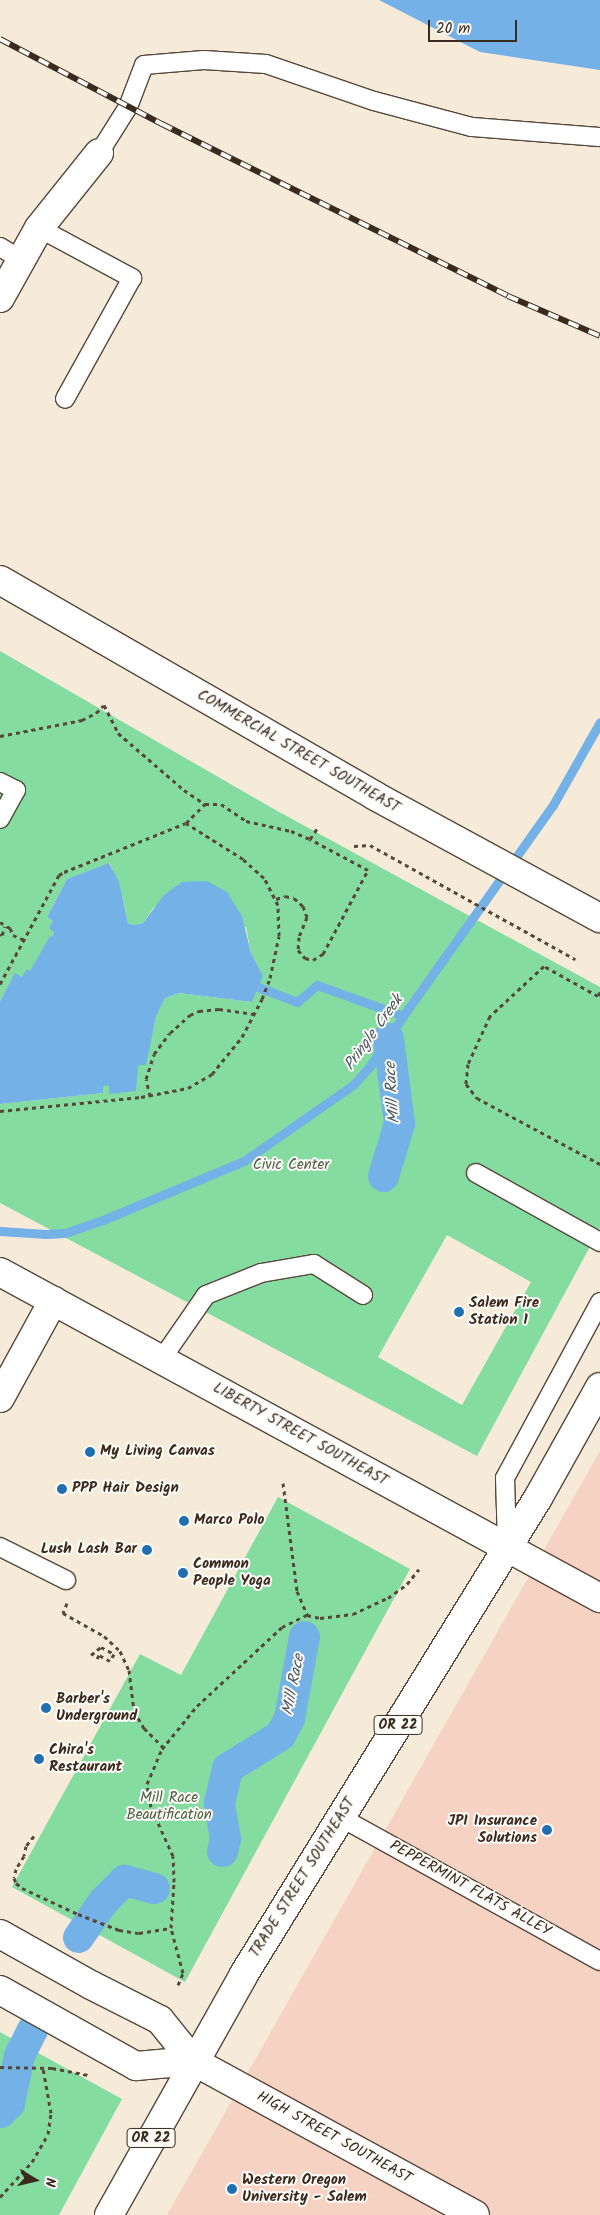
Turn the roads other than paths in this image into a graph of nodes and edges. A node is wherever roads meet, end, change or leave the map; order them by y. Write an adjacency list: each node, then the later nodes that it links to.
1 (600, 137): 2 (lane)
2 (99, 153): 3 (main road)
3 (39, 228): 4 (main road); 6 (lane)
4 (11, 253): 5 (main road)
5 (0, 298)
6 (65, 399)
7 (0, 580): 10 (main road, COMMERCIAL STREET SOUTHEAST)
8 (0, 782): 9 (lane)
9 (0, 819)
10 (600, 918)
11 (476, 1173): 12 (lane)
12 (600, 1242)
13 (0, 1272): 15 (main road, LIBERTY STREET SOUTHEAST)
14 (362, 1295): 17 (lane)
15 (53, 1301): 17 (main road, LIBERTY STREET SOUTHEAST); 19 (main road)
16 (600, 1302): 21 (lane)
17 (161, 1360): 21 (main road, LIBERTY STREET SOUTHEAST)
18 (600, 1388): 21 (main road, TRADE STREET SOUTHEAST / OR 22)
19 (0, 1398)
20 (0, 1546): 22 (lane)
21 (507, 1548): 23 (main road, LIBERTY STREET SOUTHEAST); 24 (main road, TRADE STREET SOUTHEAST / OR 22)
22 (66, 1580)
23 (600, 1598)
24 (340, 1817): 26 (lane, PEPPERMINT FLATS ALLEY); 28 (main road, TRADE STREET SOUTHEAST / OR 22)
25 (0, 1934): 28 (main road, HIGH STREET SOUTHEAST)
26 (600, 1961)
27 (0, 1990): 28 (main road)
28 (193, 2061): 29 (main road, TRADE STREET SOUTHEAST / OR 22); 30 (main road, HIGH STREET SOUTHEAST)
29 (109, 2215)
30 (475, 2215)

